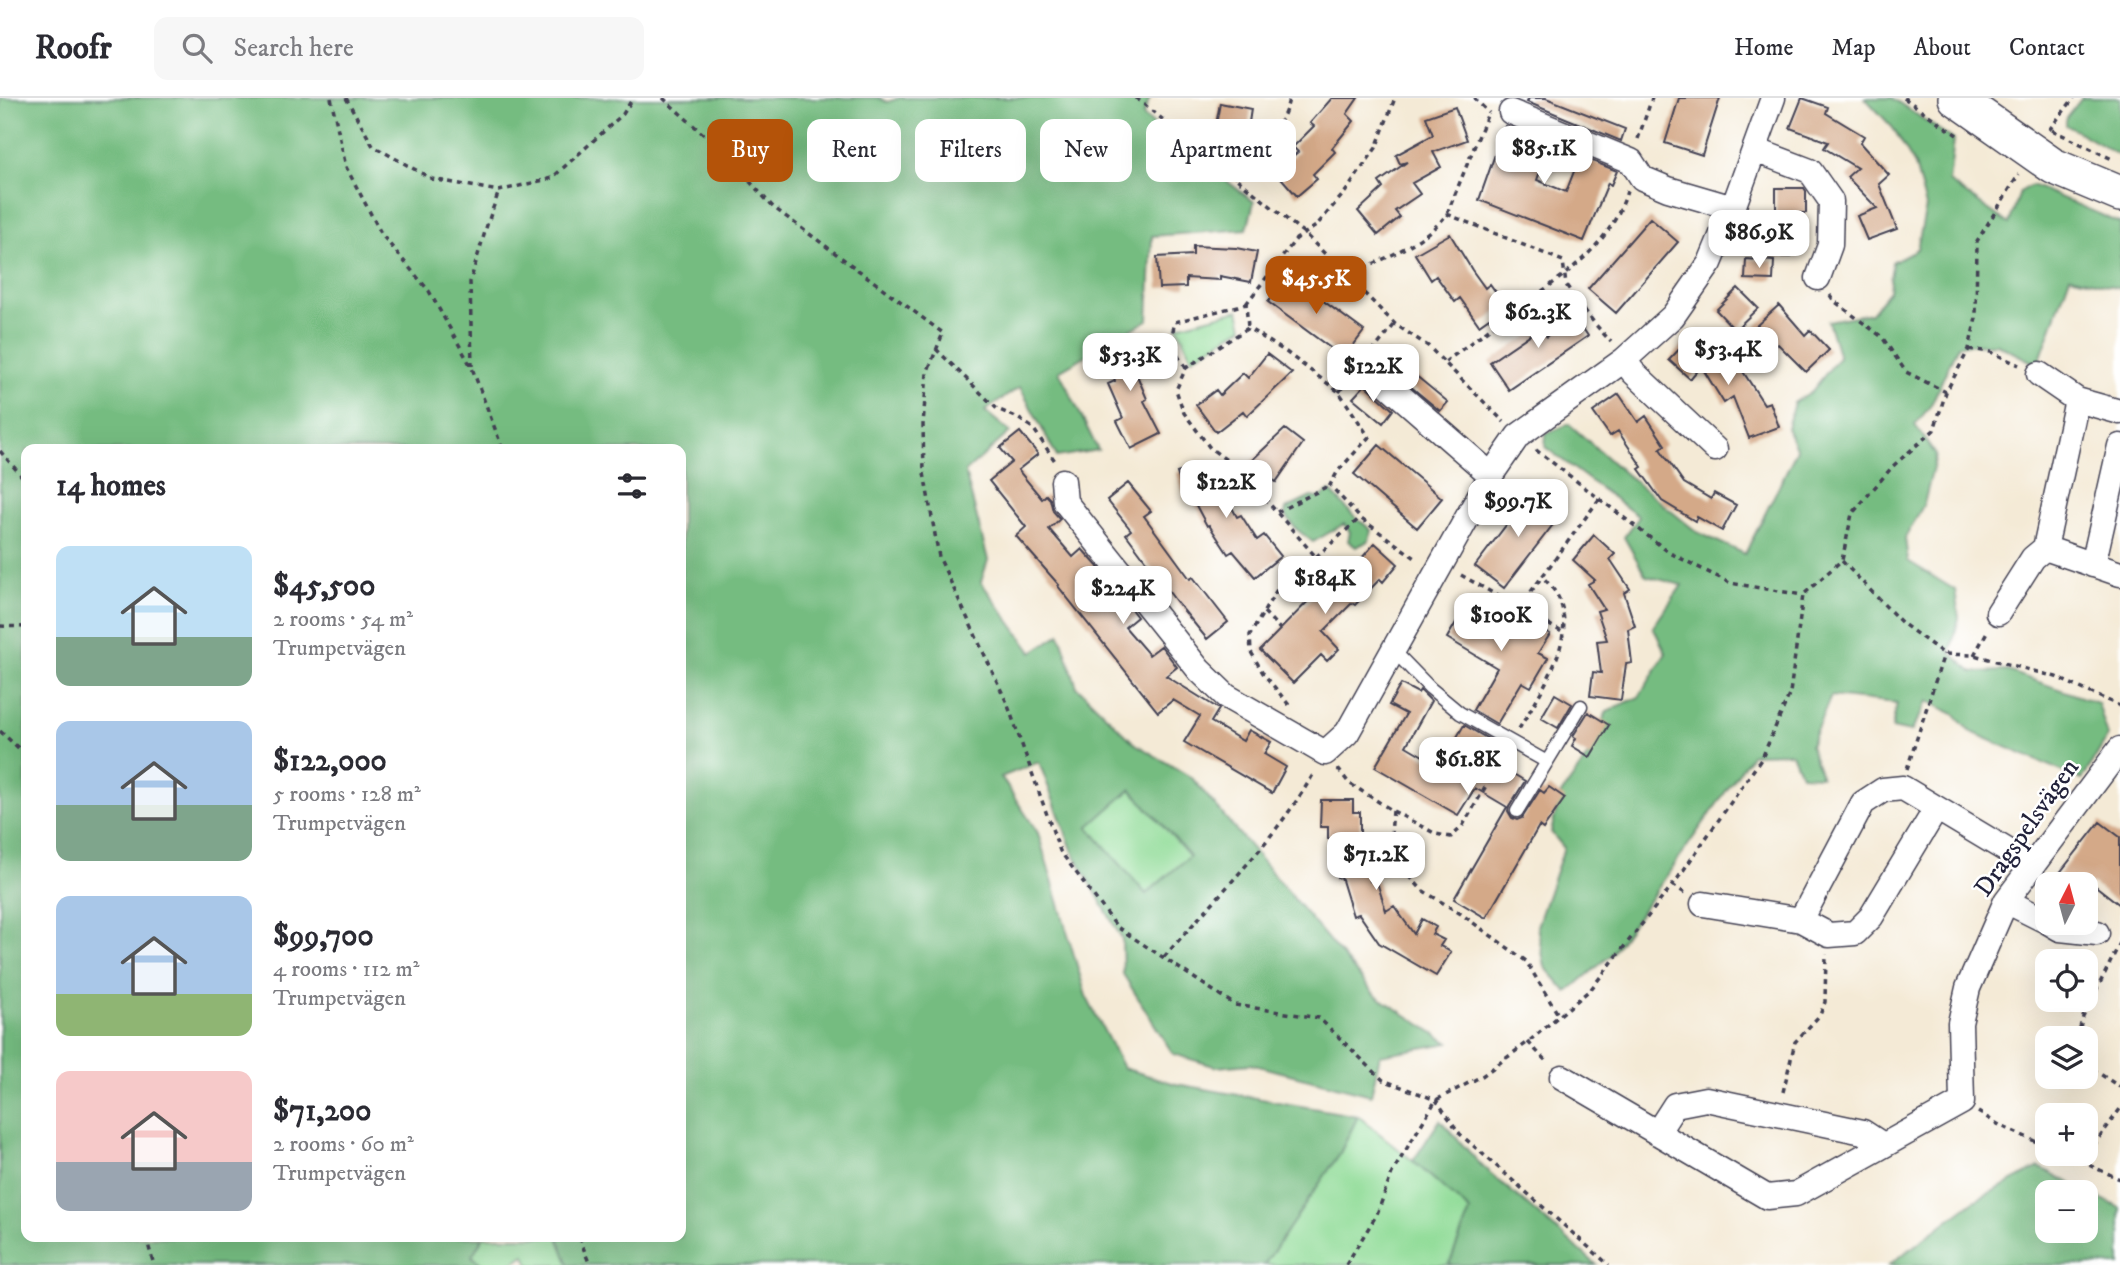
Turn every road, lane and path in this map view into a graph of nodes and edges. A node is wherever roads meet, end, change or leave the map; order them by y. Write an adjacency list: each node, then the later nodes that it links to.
1 (331, 98): 34 (path)
2 (346, 98): 20 (path)
3 (633, 98): 20 (path)
4 (663, 98): 30 (path)
5 (1136, 98): 12 (path)
6 (1289, 98): 13 (path)
7 (1395, 98): 24 (path)
8 (1652, 98): 16 (path)
9 (1773, 98): 15 (street)
10 (1955, 98): 21 (street)
11 (1500, 112): 16 (street); 23 (path)
12 (1162, 119)
13 (1282, 119)
14 (2040, 123): 17 (path)
15 (1755, 150): 22 (street); 27 (street)
16 (1631, 161): 22 (street); 26 (path)
17 (2120, 162)
18 (2020, 172): 31 (path)
19 (1240, 182): 24 (path)
20 (499, 191): 34 (path)
21 (2120, 194)
22 (1733, 208): 32 (street)
23 (1447, 214): 25 (path); 26 (path)
24 (1304, 233): 25 (path); 28 (path)
25 (1345, 274): 33 (path)
26 (1566, 274): 32 (path); 33 (path)
27 (1818, 278): 38 (path)
28 (1246, 304): 29 (path); 35 (path)
29 (1248, 328): 35 (path); 49 (path)
30 (936, 349): 48 (path); 88 (path)
31 (1969, 349): 37 (path); 38 (path)
32 (1624, 360): 41 (street); 44 (street)
33 (1444, 363): 41 (path)
34 (472, 368): 42 (path)
35 (1186, 368): 51 (path)
36 (1375, 374): 47 (street)
37 (2039, 374): 39 (street)
38 (1946, 392): 55 (path)
39 (2077, 400): 40 (street); 53 (street)
40 (2120, 412)
41 (1518, 436): 47 (street); 50 (path)
42 (501, 444)
43 (2120, 446): 56 (street)
44 (1715, 449)
45 (0, 451): 46 (path)
46 (21, 475)
47 (1491, 475): 57 (street)
48 (1063, 481): 75 (street)
49 (1330, 485): 51 (path); 52 (path)
50 (1600, 498): 59 (path); 60 (path)
51 (1277, 512): 54 (path)
52 (1360, 518): 54 (path); 57 (path)
53 (2045, 548): 56 (street); 62 (street)
54 (1316, 558): 61 (path)
55 (1842, 560): 59 (path); 68 (path)
56 (2093, 565): 58 (street)
57 (1439, 569): 60 (path); 67 (street)
58 (2120, 575)
59 (1803, 595): 89 (path)
60 (1519, 608): 66 (path)
61 (1264, 612): 65 (path); 71 (path)
62 (1998, 613)
63 (0, 626): 64 (path)
64 (21, 627)
65 (1280, 629)
66 (1562, 632)
67 (1393, 650): 75 (street); 76 (lane)
68 (1944, 654): 70 (path); 77 (path)
69 (1581, 706): 76 (lane)
70 (2120, 706)
71 (1296, 713)
72 (0, 731): 74 (path)
73 (2120, 749): 81 (street, Dragspelsvägen)
74 (21, 750)
75 (1325, 753): 88 (path)
76 (1547, 762): 80 (lane)
77 (1903, 788): 78 (street); 85 (street)
78 (1936, 808): 81 (street); 86 (street)
79 (1393, 811): 89 (path)
80 (1517, 811)
81 (2033, 866): 82 (street, Dragspelsvägen)
82 (2006, 901): 84 (street); 95 (street, Dragspelsvägen)
83 (1703, 904): 85 (street)
84 (2035, 916)
85 (1801, 920): 86 (street)
86 (1829, 935): 97 (path)
87 (2109, 938): 90 (path)
88 (1164, 957): 94 (path)
89 (1559, 1016): 94 (path)
90 (2080, 1026)
91 (2098, 1073): 93 (path)
92 (1562, 1077): 98 (street)
93 (2120, 1087)
94 (1436, 1100): 108 (path); 109 (path)
95 (1962, 1102): 100 (path); 101 (street)
96 (2120, 1109): 99 (path)
97 (1778, 1112): 98 (street); 101 (street)
98 (1657, 1133): 101 (street)
99 (2098, 1140)
100 (2035, 1141)
101 (1883, 1146)
102 (2091, 1166): 103 (path)
103 (2120, 1179)
104 (147, 1242): 106 (path)
105 (581, 1242): 107 (path)
106 (154, 1265)
107 (590, 1265)
108 (1346, 1265)
109 (1609, 1265)

